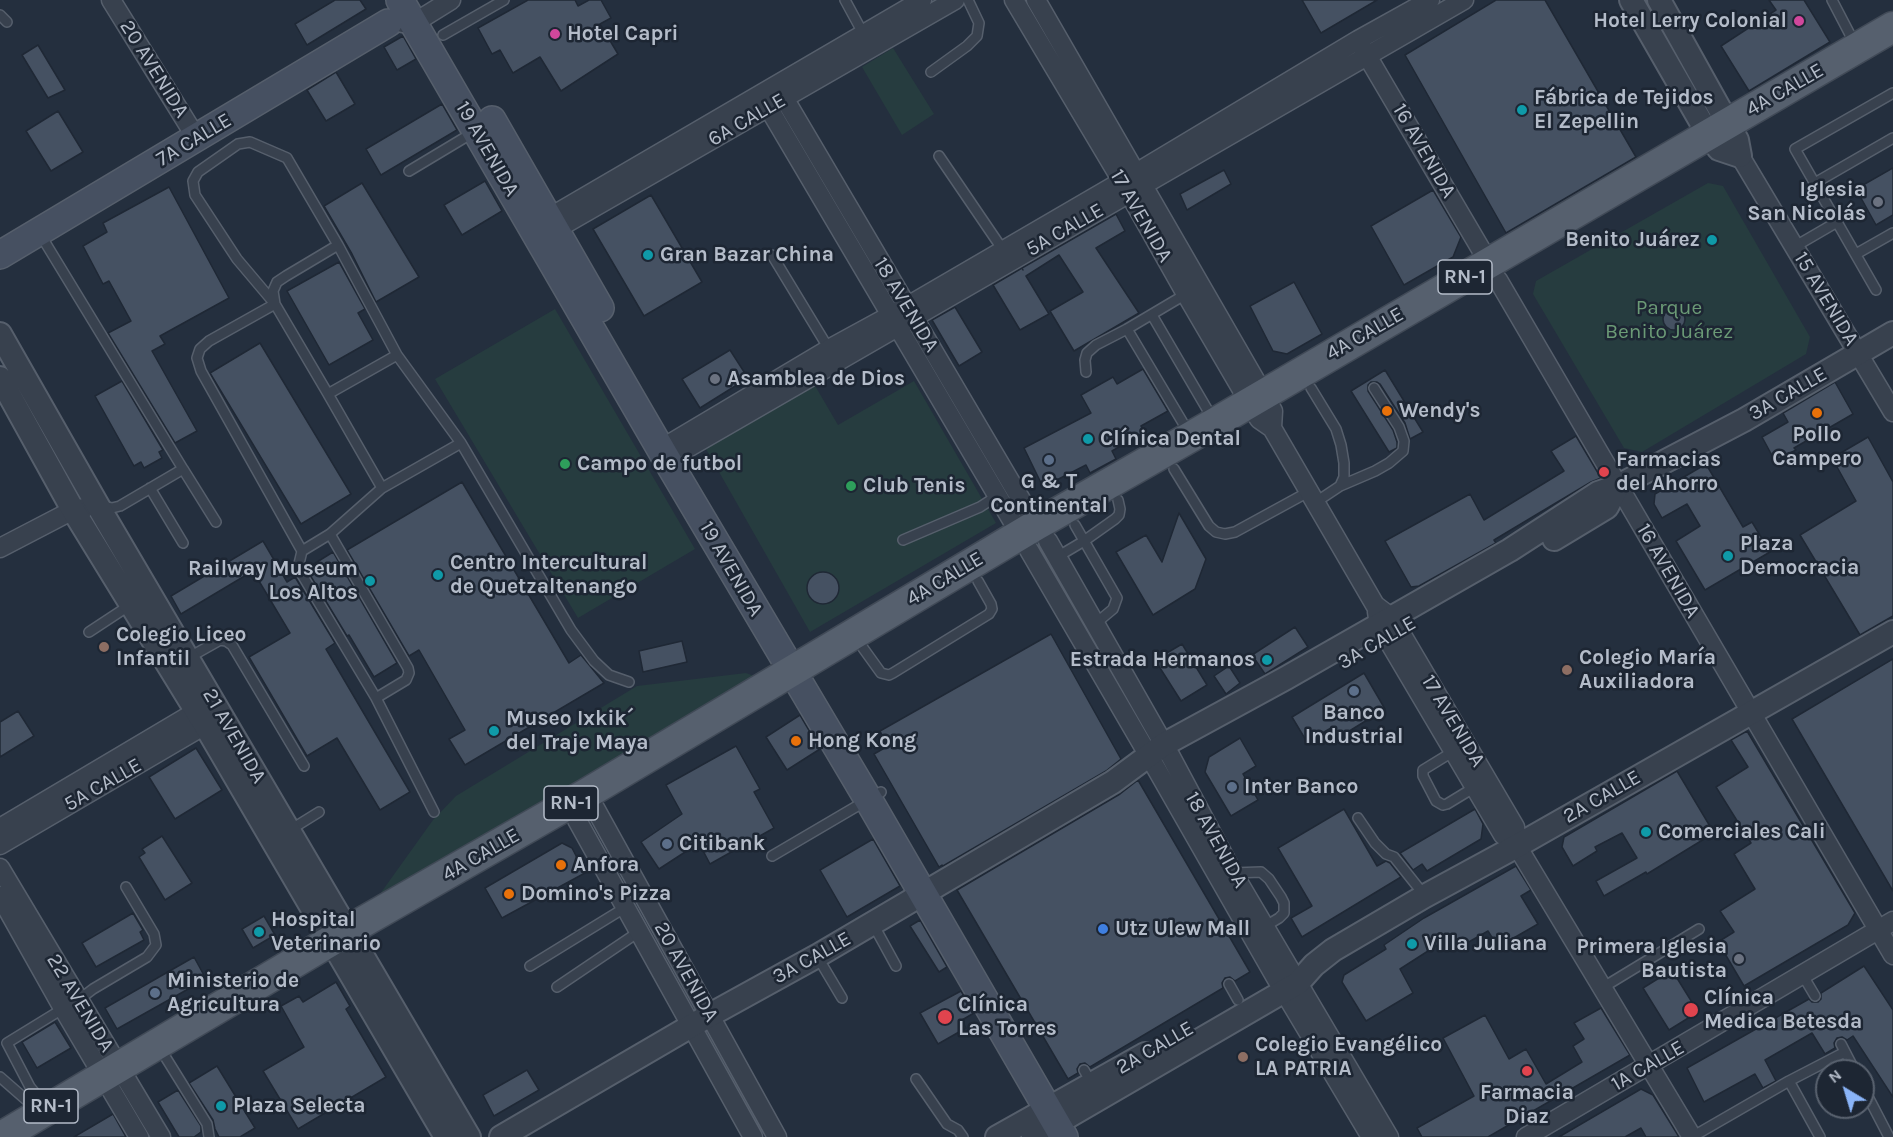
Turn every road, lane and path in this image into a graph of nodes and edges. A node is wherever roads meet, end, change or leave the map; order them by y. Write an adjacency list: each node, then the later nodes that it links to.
1 (111, 0): 26 (street, 20 AVENIDA)
2 (124, 0): 26 (street, 20 AVENIDA)
3 (504, 0): 15 (lane)
4 (844, 0): 17 (lane)
5 (922, 0): 17 (street, 6A CALLE)
6 (955, 0): 17 (street, 6A CALLE)
7 (968, 0): 22 (lane)
8 (1014, 0): 31 (street, 17 AVENIDA)
9 (1036, 0): 31 (street, 17 AVENIDA)
10 (1430, 0): 18 (street, 5A CALLE)
11 (1464, 0): 21 (street, 5A CALLE)
12 (1631, 0): 28 (street, 15 AVENIDA)
13 (1659, 0): 28 (street, 15 AVENIDA)
14 (1832, 0): 19 (lane)
15 (420, 12): 25 (main road, 19 AVENIDA); 26 (main road, 7A CALLE); 34 (main road, 19 AVENIDA)
16 (1893, 27): 19 (main road, 4A CALLE / RN-1)
17 (867, 40): 24 (street, 6A CALLE)
18 (1358, 40): 21 (street, 16 AVENIDA); 31 (street, 5A CALLE)
19 (1857, 48): 28 (main road, 4A CALLE / RN-1)
20 (1893, 48): 28 (main road, 4A CALLE / RN-1)
21 (1368, 56): 31 (street, 5A CALLE); 43 (street, 16 AVENIDA)
22 (931, 72)
23 (1893, 93): 32 (lane)
24 (773, 97): 34 (street, 6A CALLE); 48 (street, 18 AVENIDA)
25 (476, 130): 30 (lane); 34 (main road, 19 AVENIDA)
26 (201, 136): 35 (main road, 7A CALLE)
27 (1893, 138): 32 (lane)
28 (1726, 141): 38 (street, 15 AVENIDA); 43 (main road, 4A CALLE / RN-1)
29 (939, 156): 39 (lane)
30 (409, 171)
31 (1133, 183): 39 (street, 5A CALLE); 45 (street, 17 AVENIDA); 48 (street, 5A CALLE); 60 (street, 17 AVENIDA)
32 (1815, 183): 33 (lane)
33 (1837, 222): 38 (lane); 40 (lane)
34 (544, 229): 64 (main road, 19 AVENIDA)
35 (39, 232): 41 (main road, 7A CALLE); 65 (lane)
36 (1893, 233): 40 (lane)
37 (338, 245): 46 (lane); 46 (lane); 54 (lane)
38 (1794, 247): 53 (street, 15 AVENIDA)
39 (1003, 250): 48 (street, 5A CALLE)
40 (1856, 254): 44 (lane)
41 (0, 255)
42 (772, 255): 52 (lane)
43 (1493, 271): 57 (main road, 4A CALLE / RN-1); 60 (main road, 4A CALLE / RN-1); 68 (street, 16 AVENIDA)
44 (1876, 290)
45 (1186, 294): 47 (lane); 60 (street, 17 AVENIDA)
46 (274, 304): 59 (lane); 82 (lane)
47 (1152, 315): 49 (lane); 62 (lane)
48 (902, 316): 52 (street, 5A CALLE); 64 (street, 5A CALLE); 71 (street, 18 AVENIDA); 79 (street, 18 AVENIDA)
49 (1127, 330): 55 (lane); 62 (lane)
50 (1893, 333): 53 (street, 3A CALLE)
51 (0, 334): 73 (street, 21 AVENIDA)
52 (829, 349): 64 (street, 5A CALLE)
53 (1858, 353): 61 (street, 15 AVENIDA); 68 (street, 3A CALLE)
54 (397, 355): 59 (lane); 63 (lane)
55 (1086, 372)
56 (0, 378): 74 (street, 21 AVENIDA)
57 (1311, 388): 60 (main road, 4A CALLE / RN-1); 67 (lane)
58 (1374, 388): 67 (lane)
59 (328, 394): 70 (lane)
60 (1263, 411): 62 (main road, 4A CALLE / RN-1); 66 (main road, 4A CALLE / RN-1); 72 (street, 17 AVENIDA)
61 (1893, 412)
62 (1203, 429): 79 (main road, 4A CALLE / RN-1)
63 (461, 443): 70 (lane); 90 (lane)
64 (672, 450): 89 (main road, 19 AVENIDA)
65 (183, 469): 69 (lane); 75 (lane)
66 (1174, 469): 72 (lane); 76 (main road, 4A CALLE / RN-1)
67 (1340, 486): 72 (lane)
68 (1618, 486): 84 (street, 3A CALLE); 92 (street, 16 AVENIDA)
69 (150, 488): 73 (lane); 80 (lane)
70 (382, 488): 77 (lane)
71 (998, 496): 78 (lane); 79 (street, 18 AVENIDA)
72 (1313, 496): 84 (street, 17 AVENIDA)
73 (98, 506): 74 (street); 83 (street, 21 AVENIDA)
74 (73, 510): 81 (street); 83 (street, 21 AVENIDA)
75 (216, 522)
76 (1080, 533): 79 (main road, 4A CALLE / RN-1); 85 (lane)
77 (330, 534): 82 (lane); 91 (lane)
78 (903, 540)
79 (1038, 541): 85 (street, 18 AVENIDA); 89 (main road, 4A CALLE / RN-1); 89 (main road, 4A CALLE / RN-1); 95 (street, 18 AVENIDA)
80 (183, 543)
81 (0, 548)
82 (302, 551): 91 (lane)
83 (141, 598): 86 (lane); 88 (street, 21 AVENIDA)
84 (1386, 623): 94 (street, 17 AVENIDA); 95 (street, 3A CALLE); 106 (street, 17 AVENIDA)
85 (1095, 624): 95 (street, 18 AVENIDA)
86 (89, 632)
87 (1893, 632): 92 (street, 2A CALLE)
88 (180, 663): 93 (street, 21 AVENIDA); 96 (lane); 104 (street, 21 AVENIDA)
89 (802, 674): 98 (main road, 19 AVENIDA); 101 (main road, 4A CALLE / RN-1); 120 (main road, 4A CALLE / RN-1)
90 (629, 682)
91 (376, 698): 100 (lane)
92 (1751, 712): 106 (street, 2A CALLE); 116 (street, 16 AVENIDA)
93 (201, 718): 103 (street, 5A CALLE); 105 (street, 5A CALLE); 120 (street, 21 AVENIDA)
94 (1454, 751): 97 (street, 17 AVENIDA); 97 (lane)
95 (1160, 756): 109 (street, 18 AVENIDA); 111 (street, 3A CALLE); 126 (street, 18 AVENIDA)
96 (304, 766)
97 (1475, 787): 106 (street, 17 AVENIDA)
98 (874, 796): 107 (lane); 111 (main road, 19 AVENIDA)
99 (319, 812): 104 (lane)
100 (434, 812)
101 (586, 814): 114 (street, 20 AVENIDA); 120 (main road, 4A CALLE / RN-1); 132 (street, 20 AVENIDA)
102 (1358, 818): 113 (lane)
103 (0, 828)
104 (290, 830): 120 (street, 21 AVENIDA)
105 (0, 845)
106 (1517, 846): 113 (street, 2A CALLE); 128 (street, 17 AVENIDA)
107 (772, 856)
108 (0, 868): 131 (street, 22 AVENIDA)
109 (1233, 873): 117 (street, 18 AVENIDA); 117 (lane)
110 (126, 887): 131 (lane)
111 (930, 890): 115 (street, 3A CALLE); 144 (main road, 19 AVENIDA)
112 (0, 896): 131 (street, 22 AVENIDA)
113 (1425, 896): 126 (street, 2A CALLE)
114 (626, 907): 119 (street, 20 AVENIDA); 123 (lane)
115 (873, 924): 122 (street, 3A CALLE); 124 (lane)
116 (1886, 925): 121 (street, 16 AVENIDA); 125 (street, 1A CALLE)
117 (1264, 927): 126 (street, 18 AVENIDA)
118 (1699, 929): 128 (lane)
119 (640, 931): 127 (lane); 132 (street, 20 AVENIDA)
120 (345, 944): 133 (main road, 4A CALLE / RN-1); 139 (main road, 4A CALLE / RN-1); 149 (street, 21 AVENIDA); 150 (street, 21 AVENIDA)
121 (1893, 955)
122 (818, 956): 130 (lane); 132 (street, 3A CALLE)
123 (530, 966)
124 (896, 966)
125 (1802, 974): 129 (lane); 137 (street, 1A CALLE)
126 (1287, 980): 144 (street, 2A CALLE); 144 (street, 2A CALLE); 157 (street, 18 AVENIDA); 158 (street, 18 AVENIDA)
127 (557, 987)
128 (1602, 988): 137 (street, 17 AVENIDA)
129 (1815, 996)
130 (842, 998)
131 (71, 1005): 139 (street, 22 AVENIDA); 143 (lane)
132 (700, 1021): 151 (street, 3A CALLE); 152 (street, 20 AVENIDA); 153 (street, 20 AVENIDA)
133 (166, 1058): 139 (main road, 4A CALLE / RN-1); 148 (lane)
134 (1825, 1059): 135 (lane)
135 (1849, 1059)
136 (1815, 1065): 141 (lane)
137 (1649, 1066): 159 (street, 1A CALLE); 160 (street, 17 AVENIDA)
138 (0, 1077): 143 (lane)
139 (115, 1079): 143 (main road, 4A CALLE / RN-1); 146 (street, 22 AVENIDA); 147 (street, 22 AVENIDA)
140 (916, 1079): 154 (lane)
141 (1789, 1081): 160 (lane); 161 (lane)
142 (1875, 1110): 162 (lane)
143 (40, 1119): 145 (main road, 4A CALLE / RN-1)
144 (1063, 1121): 155 (street, 2A CALLE); 156 (street, 2A CALLE)
145 (1, 1137)
146 (139, 1137)
147 (161, 1137)
148 (209, 1137)
149 (446, 1137)
150 (469, 1137)
151 (501, 1137)
152 (753, 1137)
153 (777, 1137)
154 (963, 1137)
155 (997, 1137)
156 (1033, 1137)
157 (1371, 1137)
158 (1389, 1137)
159 (1526, 1137)
160 (1692, 1137)
161 (1820, 1137)
162 (1889, 1137)

